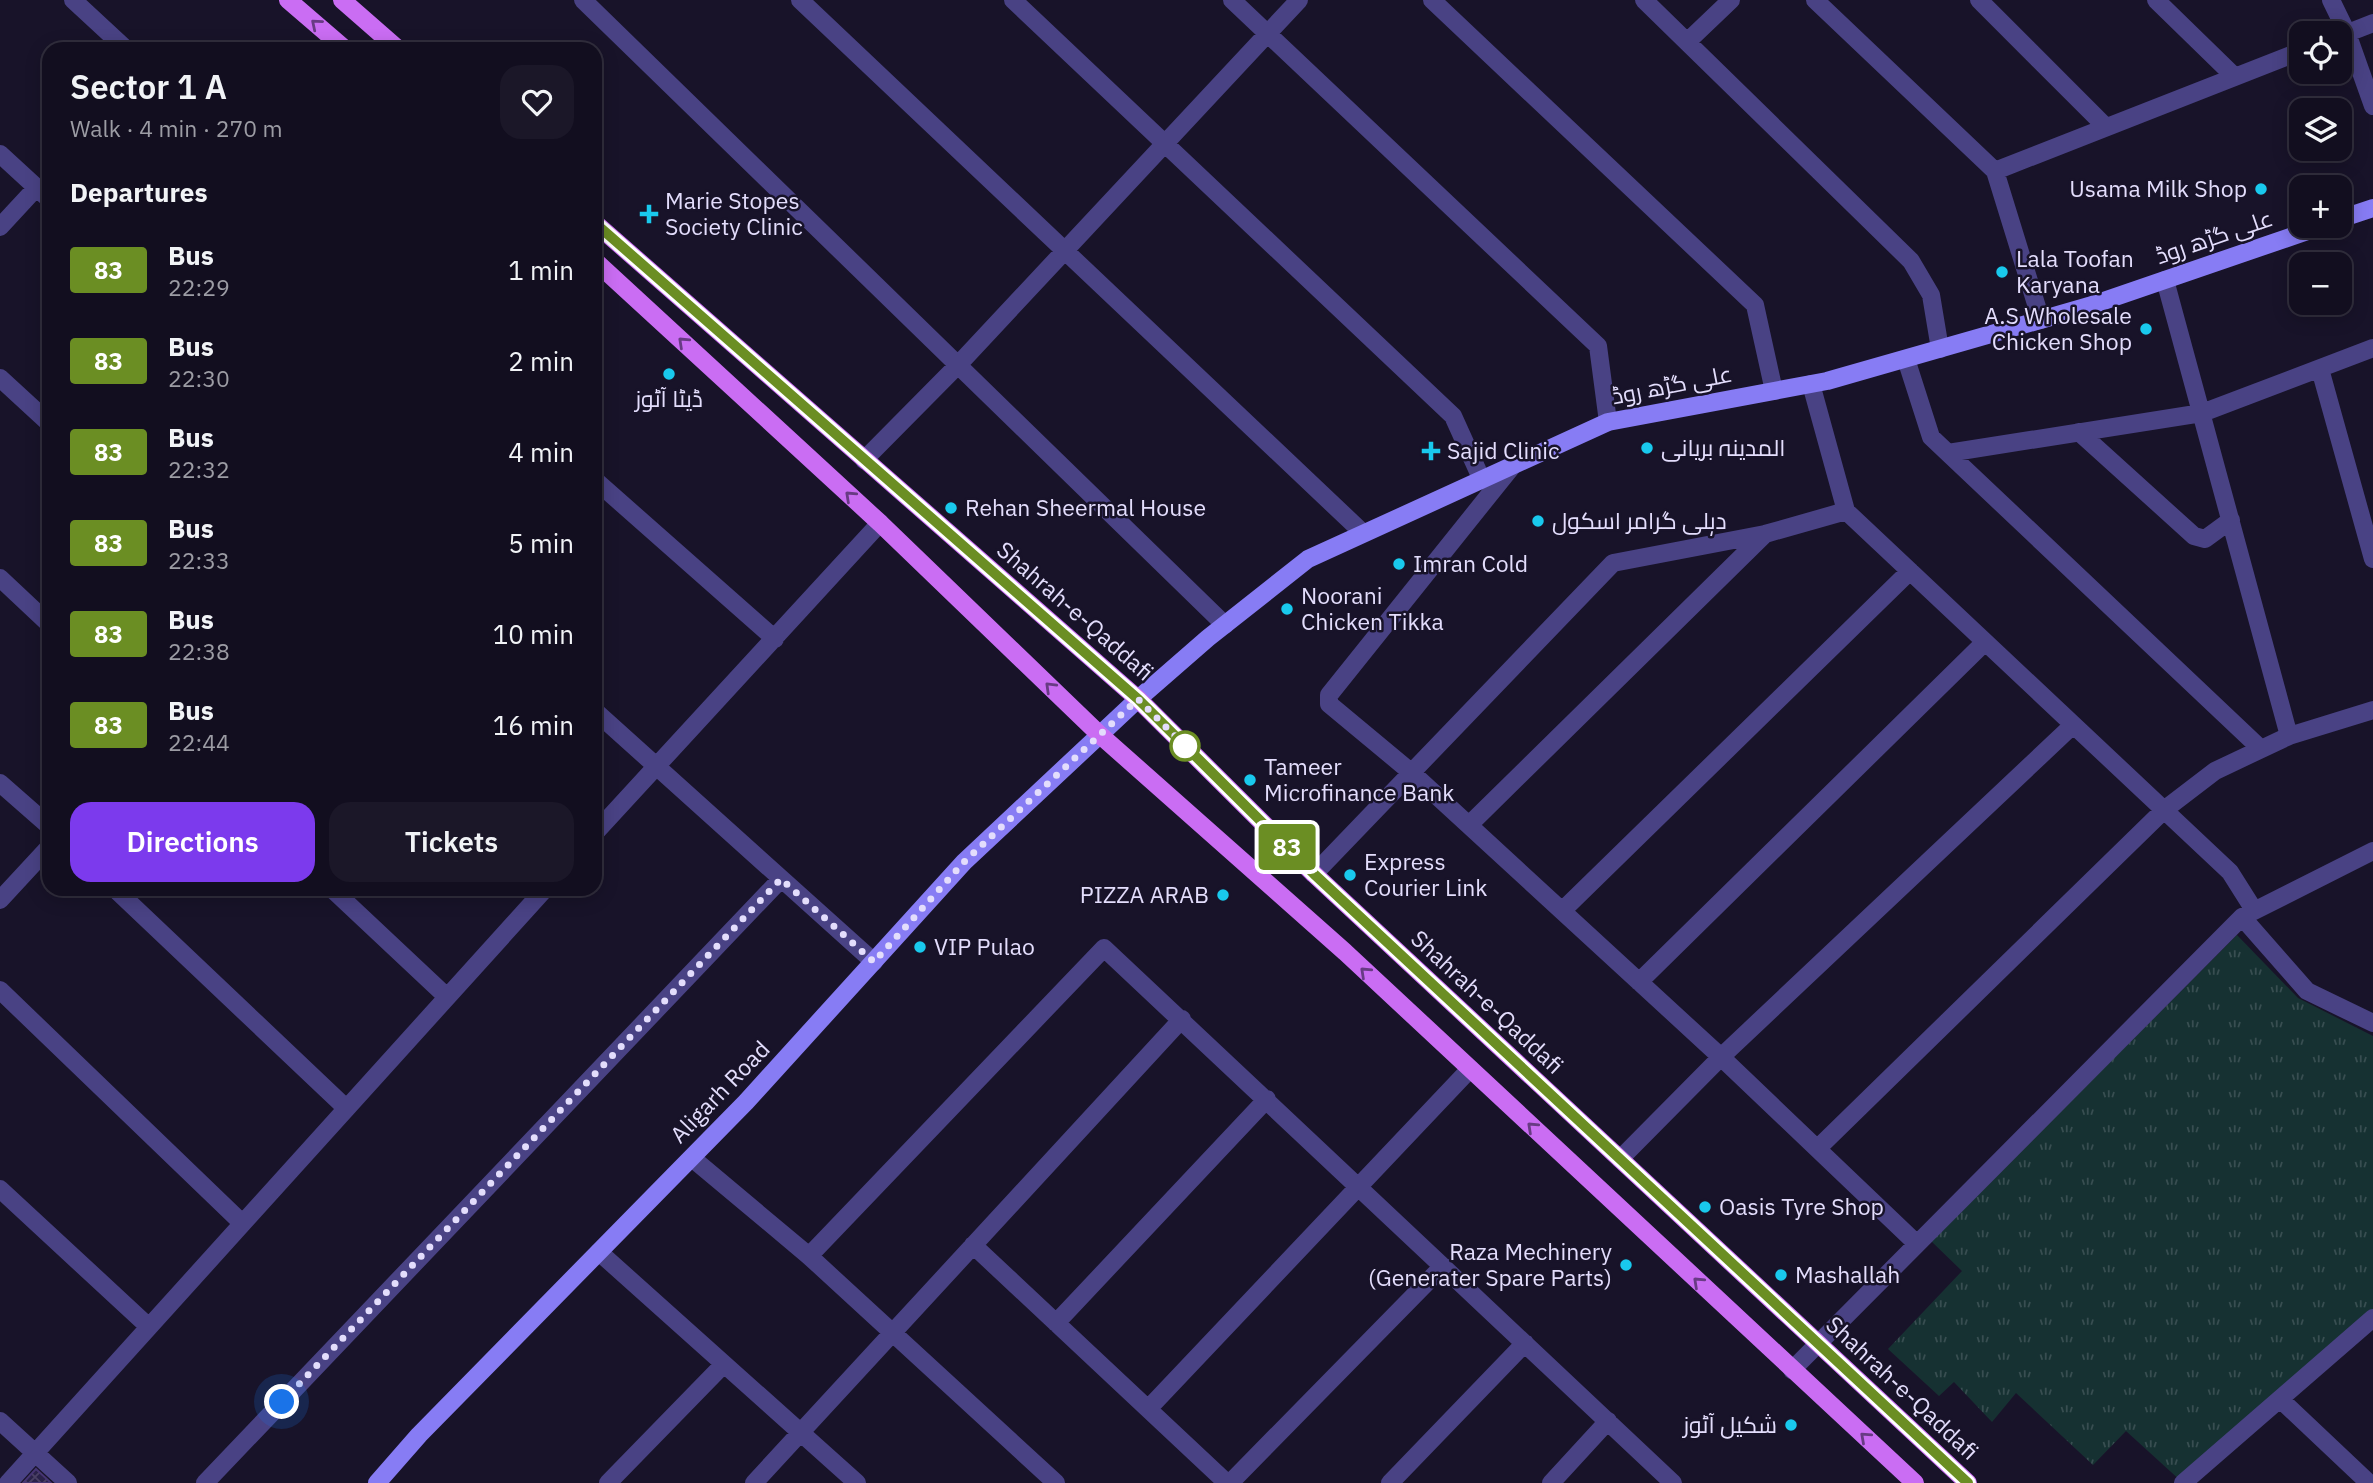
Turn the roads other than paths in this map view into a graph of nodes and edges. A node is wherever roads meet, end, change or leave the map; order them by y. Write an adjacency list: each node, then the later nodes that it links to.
1 (73, 0): 20 (street)
2 (288, 0): 21 (main road, one-way to 2)
3 (342, 0): 22 (main road)
4 (583, 0): 46 (street)
5 (800, 0): 39 (street)
6 (1013, 0): 29 (street)
7 (1232, 0): 19 (street)
8 (1299, 0): 19 (street)
9 (1432, 0): 50 (street)
10 (1644, 0): 23 (street)
11 (1731, 0): 23 (street)
12 (1815, 0): 31 (street)
13 (1979, 0): 28 (street)
14 (2156, 0): 26 (street)
15 (2331, 0): 16 (street)
16 (2339, 21)
17 (2373, 23): 18 (street)
18 (2352, 32)
19 (1269, 33): 29 (street); 53 (street)
20 (118, 42)
21 (337, 42)
22 (390, 42)
23 (1687, 42): 44 (street)
24 (2352, 55): 27 (street)
25 (2289, 56): 26 (street)
26 (2235, 77): 28 (street)
27 (2373, 106)
28 (2106, 127): 31 (street)
29 (1167, 142): 39 (street); 58 (street)
30 (0, 154): 32 (street)
31 (1995, 171): 42 (street)
32 (42, 192)
33 (42, 194): 36 (street)
34 (2373, 208): 35 (main road)
35 (2352, 215)
36 (0, 227)
37 (602, 234): 56 (main road, Shahrah-e-Qaddafi)
38 (2289, 237): 41 (main road, علی گڑھ روڈ)
39 (1065, 251): 46 (street); 63 (street)
40 (602, 267): 62 (main road, one-way to 40)
41 (2165, 280): 42 (main road, علی گڑھ روڈ); 51 (street)
42 (2041, 320): 44 (main road, علی گڑھ روڈ)
43 (2373, 348): 47 (street)
44 (1940, 349): 45 (main road, علی گڑھ روڈ)
45 (1906, 359): 49 (main road, علی گڑھ روڈ); 55 (street)
46 (958, 365): 56 (street); 69 (street)
47 (2320, 369): 51 (street); 65 (street)
48 (0, 378): 52 (street)
49 (1811, 384): 50 (main road, علی گڑھ روڈ); 60 (street)
50 (1774, 391): 53 (main road, علی گڑھ روڈ)
51 (2202, 413): 54 (street); 61 (street)
52 (42, 417)
53 (1608, 422): 57 (main road, علی گڑھ روڈ)
54 (2079, 432): 55 (street); 61 (street)
55 (1948, 453): 78 (street)
56 (864, 460): 72 (main road, Shahrah-e-Qaddafi)
57 (1514, 464): 58 (main road, علی گڑھ روڈ); 80 (street)
58 (1481, 478): 63 (main road, علی گڑھ روڈ)
59 (602, 486): 70 (street)
60 (1846, 512): 64 (street); 66 (street)
61 (2231, 520): 77 (street)
62 (880, 523): 70 (street); 76 (main road, one-way to 62)
63 (1363, 533): 69 (main road, علی گڑھ روڈ)
64 (1765, 534): 80 (street); 85 (street)
65 (2373, 559)
66 (1910, 571): 71 (street); 94 (street)
67 (0, 578): 68 (street)
68 (42, 617)
69 (1225, 625): 72 (main road, علی گڑھ روڈ)
70 (775, 639): 79 (street)
71 (1984, 642): 75 (street); 97 (street)
72 (1138, 699): 76 (main road, علی گڑھ روڈ); 88 (main road, Shahrah-e-Qaddafi)
73 (2373, 710): 77 (street)
74 (602, 717): 79 (street)
75 (2073, 725): 82 (street); 102 (street)
76 (1099, 734): 96 (main road, Aligarh Road); 103 (main road, one-way to 76)
77 (2289, 736): 78 (street)
78 (2261, 749): 82 (street)
79 (656, 766): 84 (street); 89 (street)
80 (1412, 773): 85 (street); 88 (street)
81 (0, 783): 83 (street)
82 (2164, 810): 95 (street); 106 (street)
83 (42, 820)
84 (602, 825)
85 (1469, 825): 94 (street)
86 (2373, 851): 95 (street)
87 (42, 855): 93 (street)
88 (1314, 874): 108 (main road, Shahrah-e-Qaddafi)
89 (781, 879): 96 (street); 133 (street)
90 (123, 896): 105 (street)
91 (339, 896): 99 (street)
92 (539, 896): 99 (street)
93 (0, 900)
94 (1562, 911): 97 (street)
95 (2248, 914): 101 (street); 112 (street)
96 (874, 962): 107 (main road, Aligarh Road)
97 (1639, 982): 102 (street)
98 (0, 990): 111 (street)
99 (447, 997): 105 (street)
100 (1182, 1019): 104 (street); 113 (street); 115 (street)
101 (2373, 1023)
102 (1721, 1057): 106 (street); 108 (street)
103 (1470, 1069): 109 (street); 124 (main road, one-way to 103)
104 (1267, 1099): 109 (street); 117 (street)
105 (346, 1108): 111 (street)
106 (1818, 1148): 112 (street)
107 (692, 1158): 114 (main road, Aligarh Road); 115 (street)
108 (1620, 1159): 122 (main road, Shahrah-e-Qaddafi)
109 (1359, 1186): 116 (street); 126 (street)
110 (0, 1189): 119 (street)
111 (242, 1223): 119 (street)
112 (1917, 1244): 122 (street)
113 (973, 1245): 117 (street); 120 (street)
114 (599, 1252): 123 (street); 134 (main road, Aligarh Road)
115 (809, 1256): 120 (street)
116 (1443, 1266): 121 (street); 139 (street)
117 (1056, 1324): 126 (street)
118 (2370, 1326): 125 (street)
119 (149, 1327): 130 (street)
120 (893, 1332): 129 (street); 138 (street)
121 (1525, 1343): 128 (street); 140 (street)
122 (1818, 1344): 124 (street); 144 (main road, Shahrah-e-Qaddafi)
123 (724, 1364): 129 (street); 135 (street)
124 (1792, 1370): 143 (main road, one-way to 124)
125 (2280, 1399): 145 (street); 146 (street)
126 (1148, 1409): 139 (street)
127 (0, 1421): 130 (street)
128 (1608, 1421): 141 (street); 142 (street)
129 (801, 1432): 136 (street); 137 (street)
130 (35, 1453): 131 (street); 132 (street)
131 (8, 1483)
132 (68, 1483)
133 (205, 1483)
134 (377, 1483)
135 (608, 1483)
136 (754, 1483)
137 (857, 1483)
138 (1056, 1483)
139 (1228, 1483)
140 (1390, 1483)
141 (1551, 1483)
142 (1673, 1483)
143 (1915, 1483)
144 (1968, 1483)
145 (2183, 1483)
146 (2369, 1483)

